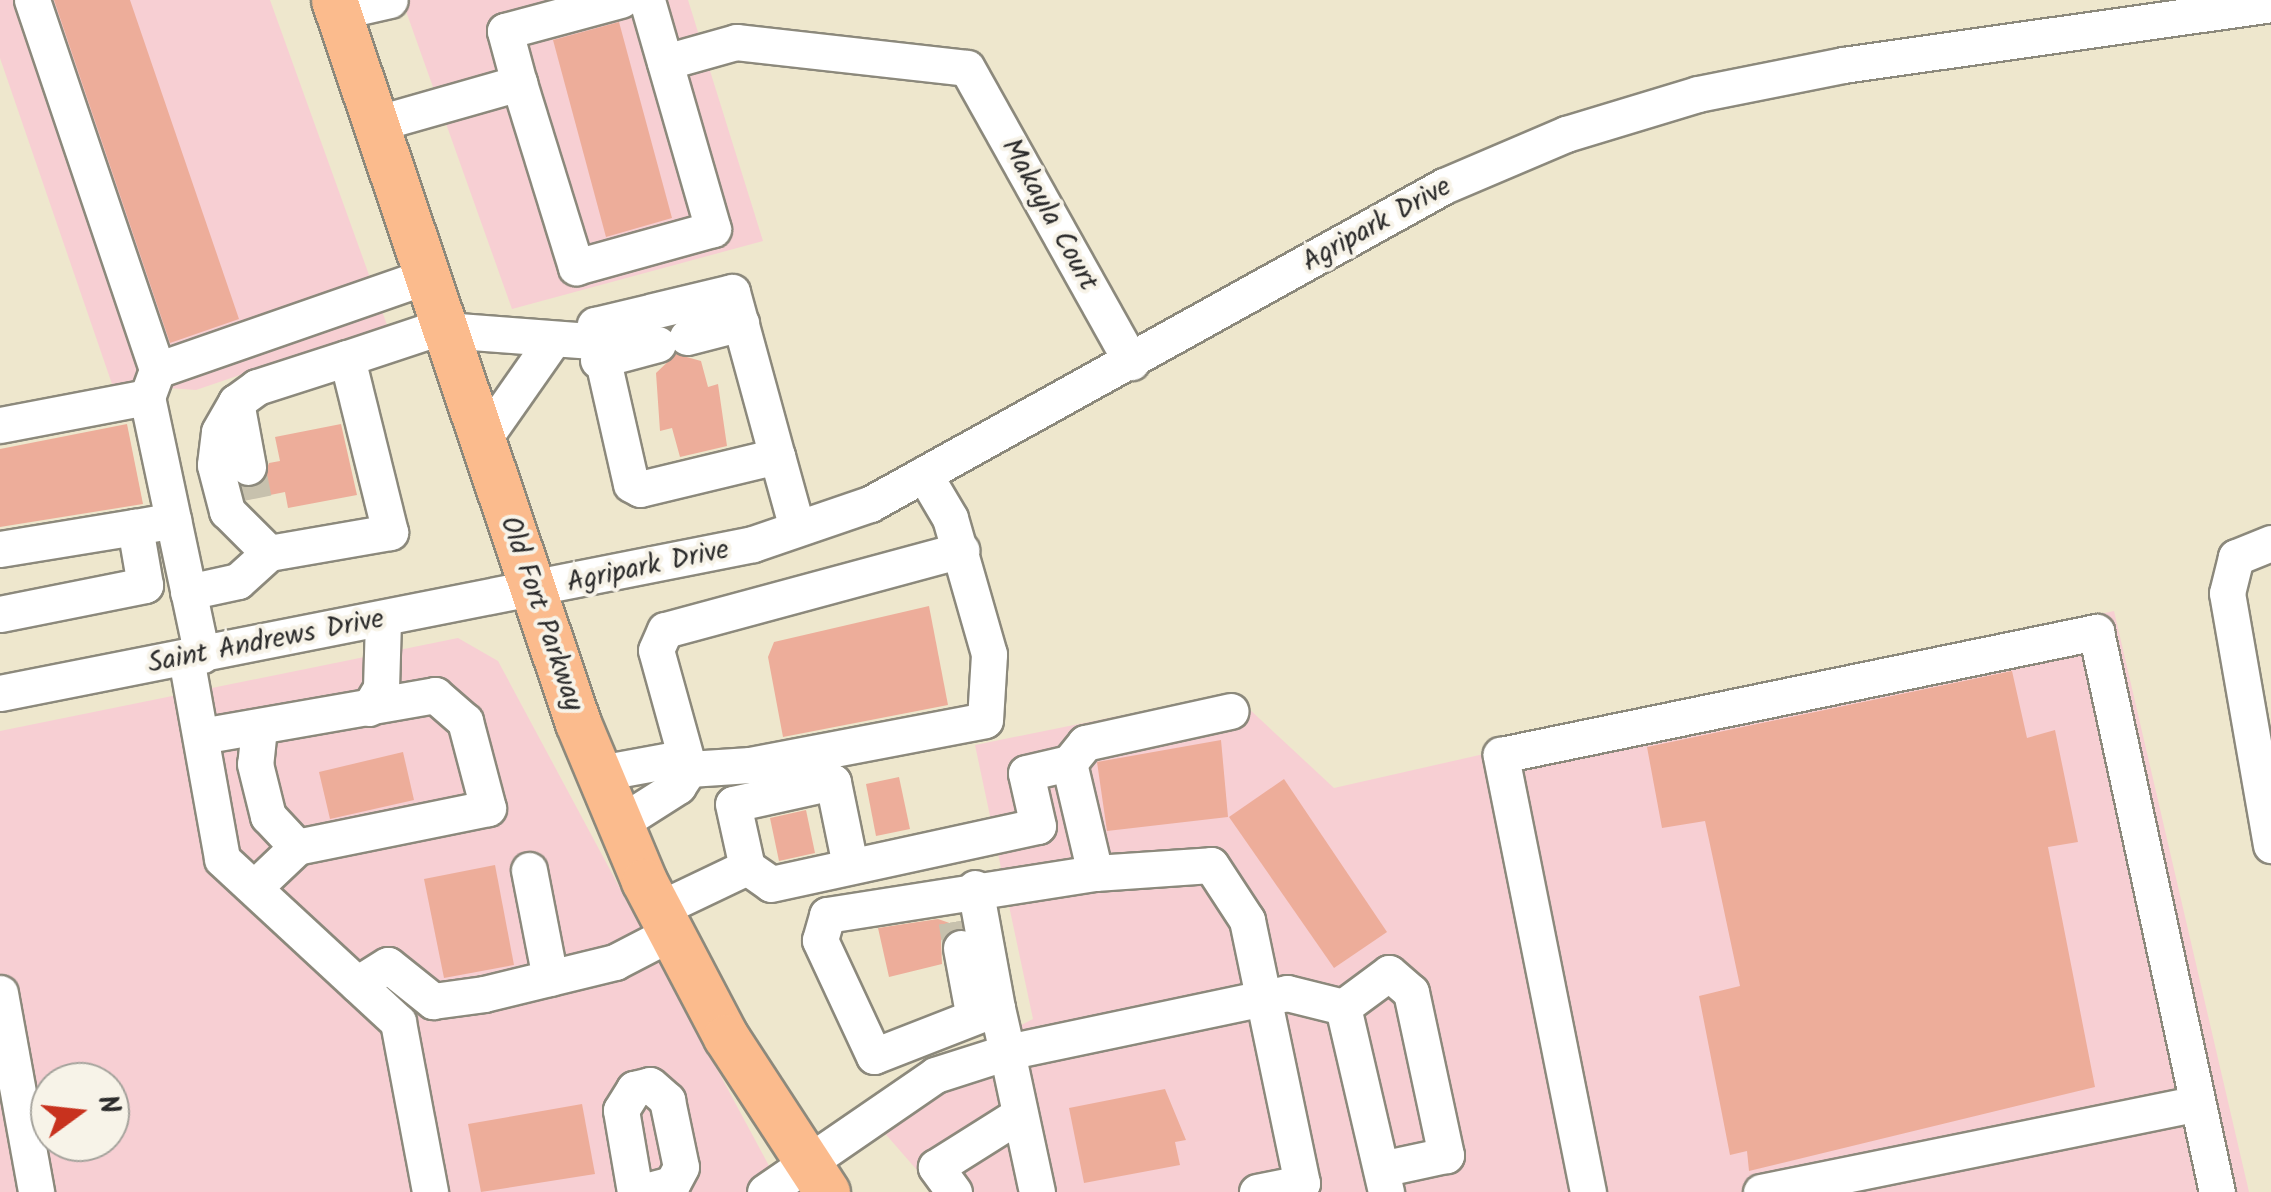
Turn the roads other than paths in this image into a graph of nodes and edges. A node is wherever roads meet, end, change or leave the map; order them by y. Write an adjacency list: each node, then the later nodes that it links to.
1 (32, 0): 17 (street)
2 (390, 0): 6 (street)
3 (620, 0): 8 (street)
4 (647, 0): 7 (street)
5 (2271, 4): 16 (street, Agripark Drive)
6 (336, 6): 9 (main road, Old Fort Parkway)
7 (665, 62): 8 (street); 16 (street, Makayla Court)
8 (519, 83): 9 (street)
9 (376, 124): 10 (main road, Old Fort Parkway)
10 (427, 276): 12 (main road, Old Fort Parkway); 17 (street)
11 (741, 322): 14 (street); 14 (street); 21 (street)
12 (444, 328): 13 (street); 15 (street); 20 (main road, Old Fort Parkway)
13 (550, 344): 14 (street); 20 (street)
14 (595, 350): 21 (street)
15 (347, 358): 18 (street); 28 (street)
16 (1130, 362): 22 (street, Agripark Drive)
17 (152, 383): 19 (street); 23 (street)
18 (236, 402): 28 (street); 28 (street)
19 (0, 425)
20 (482, 441): 31 (main road, Old Fort Parkway)
21 (777, 456): 25 (street)
22 (924, 474): 25 (street, Agripark Drive); 29 (street)
23 (174, 520): 24 (street); 30 (street)
24 (135, 526): 27 (street); 32 (street)
25 (797, 528): 31 (street, Agripark Drive)
26 (2271, 543): 37 (street)
27 (0, 549)
28 (266, 550): 30 (street)
29 (961, 550): 43 (street); 43 (street)
30 (188, 592): 35 (street)
31 (533, 592): 33 (street, Saint Andrews Drive); 44 (main road, Old Fort Parkway)
32 (0, 614)
33 (383, 620): 34 (street, Saint Andrews Drive); 38 (street)
34 (327, 631): 35 (street, Saint Andrews Drive); 38 (street)
35 (194, 656): 36 (street, Saint Andrews Drive); 41 (street)
36 (0, 693)
37 (2258, 697): 47 (street)
38 (368, 708): 40 (street); 48 (street)
39 (1231, 712): 42 (street)
40 (259, 728): 41 (street); 48 (street)
41 (201, 736): 54 (street)
42 (1070, 763): 46 (street); 52 (street)
43 (689, 769): 44 (street); 45 (street)
44 (600, 773): 45 (main road, Old Fort Parkway)
45 (620, 822): 56 (main road, Old Fort Parkway)
46 (1038, 826): 49 (street); 53 (street)
47 (2271, 845)
48 (296, 847): 54 (street)
49 (850, 865): 50 (street); 50 (street)
50 (747, 867): 56 (street)
51 (529, 870): 57 (street)
52 (1095, 873): 53 (street); 60 (street)
53 (1050, 874): 55 (street)
54 (254, 888): 58 (street)
55 (960, 912): 62 (street); 62 (street); 62 (street)
56 (665, 921): 57 (street); 66 (main road, Old Fort Parkway)
57 (550, 978): 58 (street)
58 (357, 984): 69 (street)
59 (0, 993): 68 (street)
60 (1262, 998): 61 (street); 63 (street); 73 (street)
61 (1343, 1007): 67 (street); 67 (street)
62 (985, 1011): 63 (street)
63 (1007, 1052): 65 (street); 66 (street)
64 (2196, 1103): 74 (street); 75 (street); 76 (street)
65 (1020, 1114): 71 (street); 72 (street)
66 (817, 1178): 70 (street)
67 (1383, 1180)
68 (36, 1192)
69 (430, 1192)
70 (765, 1192)
71 (954, 1192)
72 (1037, 1192)
73 (1257, 1192)
74 (1588, 1192)
75 (1761, 1192)
76 (2217, 1192)

